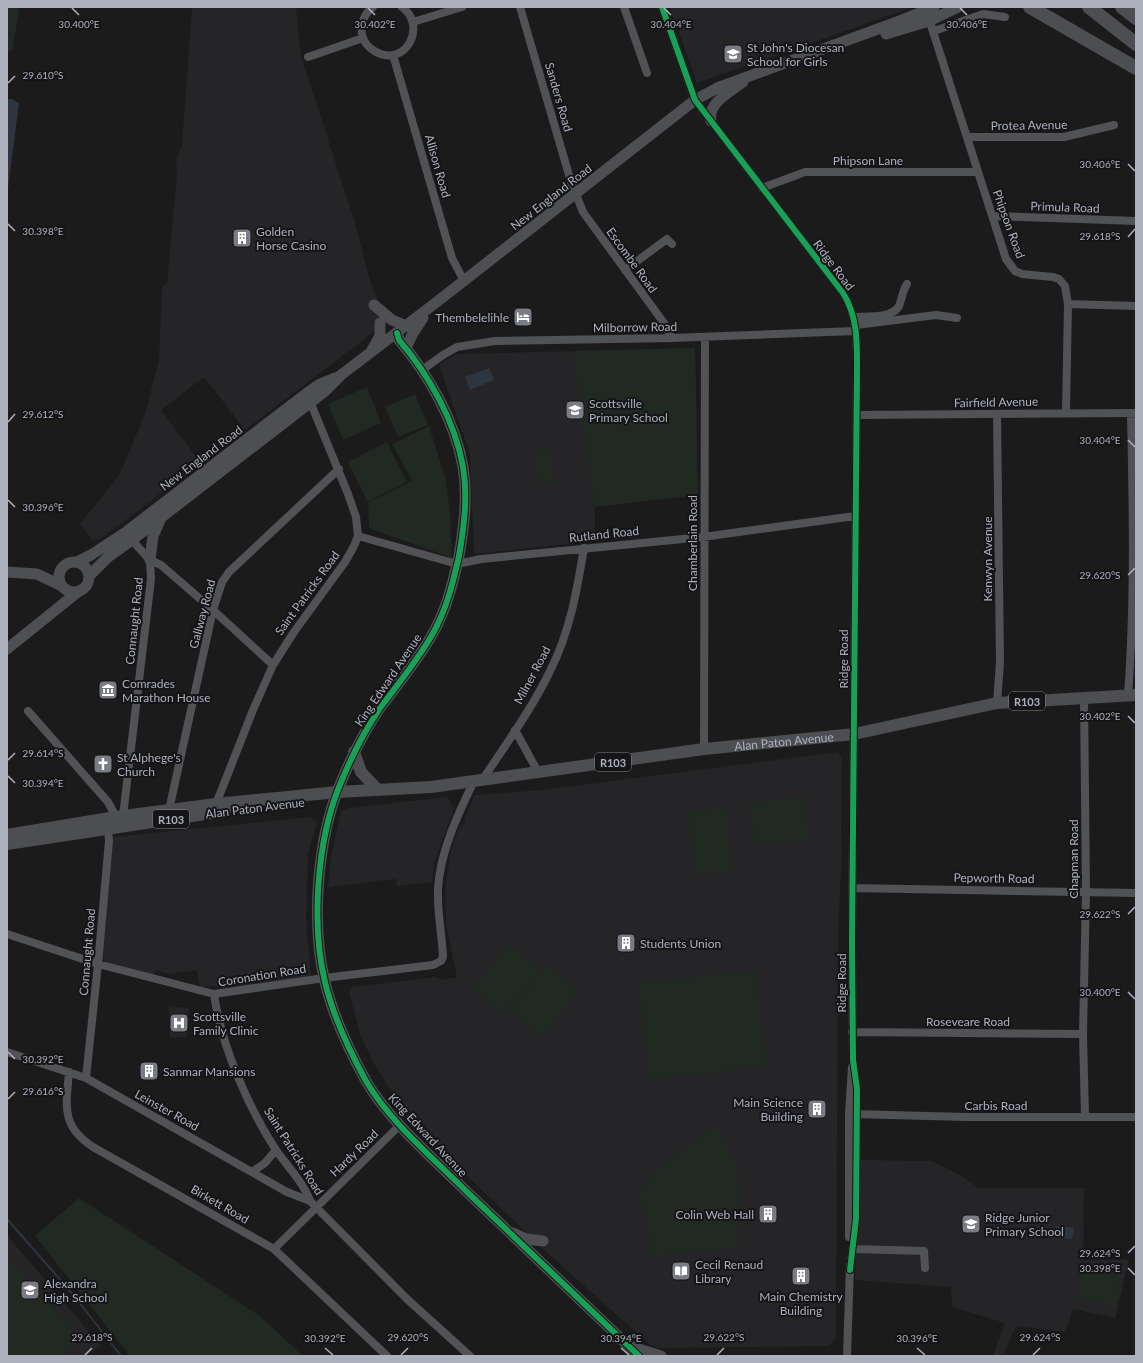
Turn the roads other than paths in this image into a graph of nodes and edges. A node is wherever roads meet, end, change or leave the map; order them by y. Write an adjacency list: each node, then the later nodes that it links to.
1 (373, 7): 16 (street)
2 (402, 7): 14 (street)
3 (462, 7): 14 (street)
4 (520, 7): 29 (street, Sanders Road)
5 (624, 7): 21 (street)
6 (662, 7): 23 (street, Ridge Road)
7 (958, 7): 11 (street, New England Road)
8 (1030, 7): 20 (highway)
9 (1089, 7): 17 (highway)
10 (1122, 7): 13 (highway)
11 (930, 13): 15 (street, Phipson Road); 22 (street, New England Road)
12 (1005, 17): 15 (street)
13 (1136, 18)
14 (413, 22): 18 (street)
15 (934, 31): 26 (street, Phipson Road)
16 (363, 38): 18 (street); 19 (street)
17 (1136, 44)
18 (393, 55): 34 (street, Allison Road)
19 (308, 57)
20 (1136, 68)
21 (647, 73)
22 (753, 75): 23 (street, New England Road); 24 (street)
23 (695, 100): 24 (street, Ridge Road); 29 (street, New England Road)
24 (711, 121): 28 (street, Ridge Road)
25 (1114, 124): 26 (street, Protea Avenue)
26 (968, 138): 27 (street, Phipson Road)
27 (978, 172): 28 (street, Phipson Lane); 30 (street, Phipson Road)
28 (762, 188): 42 (street, Ridge Road)
29 (575, 194): 33 (street, Escombe Road); 34 (street, New England Road)
30 (993, 216): 31 (street, Primula Road); 37 (street, Phipson Road)
31 (1136, 221)
32 (672, 244): 33 (street)
33 (625, 270): 45 (street, Escombe Road)
34 (464, 281): 36 (street, New England Road)
35 (907, 284): 42 (street)
36 (438, 301): 43 (street, New England Road); 46 (street)
37 (1068, 304): 39 (street); 50 (street, Phipson Road)
38 (374, 305): 43 (street)
39 (1136, 306)
40 (957, 318): 42 (street)
41 (380, 323): 47 (street)
42 (855, 325): 44 (street, Milborrow Road); 52 (street, Ridge Road)
43 (407, 326): 46 (street, New England Road)
44 (705, 337): 45 (street, Milborrow Road); 59 (street, Chamberlain Road)
45 (672, 338): 48 (street, Milborrow Road)
46 (400, 342): 47 (street, New England Road); 47 (street); 48 (street, King Edward Avenue)
47 (374, 351): 49 (street, New England Road)
48 (422, 370): 63 (street, King Edward Avenue)
49 (309, 397): 54 (street); 55 (street, New England Road); 57 (street, New England Road)
50 (1066, 412): 51 (street, Fairfield Avenue); 53 (street, Fairfield Avenue)
51 (1134, 413): 74 (street)
52 (857, 415): 53 (street, Fairfield Avenue); 56 (street, Ridge Road)
53 (997, 415): 76 (street, Kenwyn Avenue)
54 (339, 469): 58 (street); 70 (street, Gallway Road)
55 (162, 516): 57 (street, New England Road); 61 (street)
56 (855, 516): 59 (street, Rutland Road); 79 (street, Ridge Road)
57 (129, 536): 61 (street); 62 (street, New England Road); 67 (street, New England Road)
58 (358, 536): 63 (street, Rutland Road); 73 (street, Saint Patricks Road)
59 (703, 537): 60 (street, Rutland Road); 80 (street, Chamberlain Road)
60 (584, 548): 63 (street, Rutland Road); 78 (street, Milner Road)
61 (150, 560): 70 (street); 89 (street, Connaught Road)
62 (77, 562): 64 (street); 67 (street)
63 (457, 564): 81 (street, King Edward Avenue)
64 (61, 569): 66 (street); 68 (street)
65 (7, 572): 66 (street)
66 (37, 574): 68 (street)
67 (89, 576): 69 (street)
68 (63, 587): 69 (street); 71 (street)
69 (79, 591): 71 (street)
70 (213, 610): 73 (street); 88 (street, Gallway Road)
71 (46, 618): 72 (street)
72 (7, 649)
73 (273, 665): 87 (street, Saint Patricks Road)
74 (1132, 695): 75 (main road, Alan Paton Avenue / R103)
75 (1084, 697): 76 (main road, Alan Paton Avenue / R103); 94 (street, Chapman Road)
76 (997, 703): 79 (main road, Alan Paton Avenue / R103)
77 (28, 711): 89 (street)
78 (515, 730): 82 (street); 83 (street, Milner Road)
79 (854, 734): 80 (main road, Alan Paton Avenue / R103); 93 (street, Ridge Road)
80 (704, 749): 82 (main road, Alan Paton Avenue / R103)
81 (354, 752): 85 (main road); 86 (street, King Edward Avenue)
82 (538, 772): 83 (main road, Alan Paton Avenue / R103)
83 (478, 780): 84 (main road, Alan Paton Avenue / R103); 98 (street, Milner Road)
84 (431, 787): 85 (main road, Alan Paton Avenue / R103); 86 (main road, Alan Paton Avenue / R103)
85 (378, 790): 86 (main road, Alan Paton Avenue / R103)
86 (336, 795): 87 (main road, Alan Paton Avenue / R103); 90 (main road, Alan Paton Avenue / R103); 99 (street, King Edward Avenue)
87 (216, 804): 88 (main road, Alan Paton Avenue / R103)
88 (169, 810): 89 (main road, Alan Paton Avenue / R103)
89 (120, 816): 91 (main road, Alan Paton Avenue / R103)
90 (108, 828): 92 (main road, Alan Paton Avenue / R103); 97 (street, Connaught Road)
91 (7, 835)
92 (7, 844)
93 (852, 888): 94 (street, Pepworth Road); 101 (street, Ridge Road)
94 (1086, 892): 95 (street, Pepworth Road); 102 (street, Chapman Road)
95 (1136, 893)
96 (7, 934): 97 (street, Coronation Road)
97 (98, 964): 100 (street, Coronation Road); 105 (street, Connaught Road)
98 (433, 965): 99 (street, Coronation Road)
99 (324, 978): 100 (street, Coronation Road); 109 (street, King Edward Avenue)
100 (214, 994): 110 (street, Saint Patricks Road)
101 (852, 1032): 102 (street, Roseveare Road); 106 (street, Ridge Road)
102 (1084, 1034): 107 (street, Chapman Road)
103 (7, 1052): 104 (street, Leinster Road)
104 (69, 1072): 105 (street, Leinster Road); 115 (street, Birkett Road)
105 (86, 1078): 111 (street, Leinster Road)
106 (853, 1114): 107 (street, Carbis Road); 116 (street, Ridge Road); 118 (street, Ridge Road)
107 (1085, 1117): 108 (street, Carbis Road)
108 (1136, 1117)
109 (400, 1125): 112 (street, Hardy Road); 113 (street, King Edward Avenue)
110 (276, 1150): 111 (street); 112 (street, Saint Patricks Road)
111 (252, 1172): 112 (street, Leinster Road)
112 (313, 1204): 115 (street, Hardy Road); 121 (street, Saint Patricks Road)
113 (507, 1230): 114 (street); 119 (street, King Edward Avenue)
114 (543, 1241)
115 (274, 1249): 120 (street, Birkett Road)
116 (853, 1249): 117 (street); 118 (street, Ridge Road)
117 (925, 1268)
118 (850, 1270): 124 (street, Ridge Road)
119 (628, 1345): 122 (street, King Edward Avenue); 123 (street)
120 (387, 1356)
121 (470, 1356)
122 (639, 1356)
123 (661, 1356)
124 (847, 1356)

